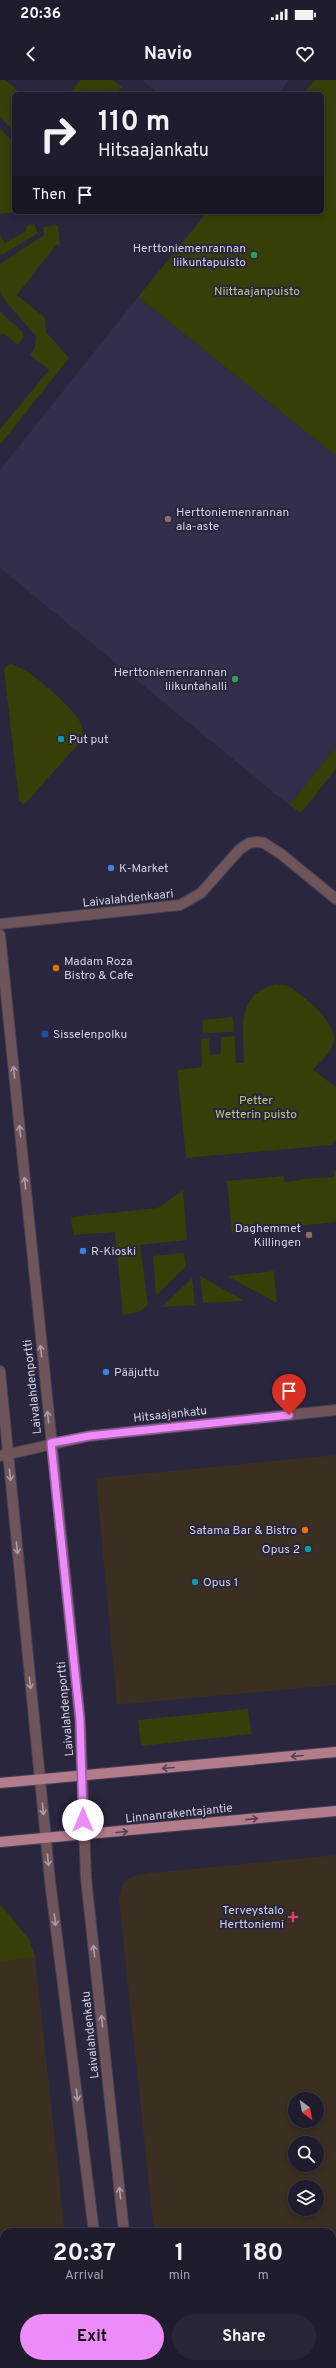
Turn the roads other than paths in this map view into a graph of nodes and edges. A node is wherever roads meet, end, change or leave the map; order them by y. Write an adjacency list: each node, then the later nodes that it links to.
1 (336, 898): 2 (street, Laivalahdenkaari)
2 (0, 924)
3 (0, 936): 6 (street, Laivalahdenportti, one-way to 3)
4 (0, 1371): 7 (street)
5 (336, 1410): 6 (street, Hitsaajankatu)
6 (51, 1443): 7 (street, Hitsaajankatu); 9 (street, Laivalahdenportti)
7 (4, 1456): 10 (street, one-way to 10)
8 (336, 1752): 9 (main road, one-way to 9)
9 (83, 1775): 10 (main road); 13 (street, Laivalahdenportti)
10 (40, 1779): 11 (main road); 14 (street, one-way to 14)
11 (0, 1783)
12 (336, 1811): 13 (main road, Linnanrakentajantie, one-way to 12)
13 (84, 1836): 14 (main road, Linnanrakentajantie); 17 (street, Laivalahdenkatu, one-way to 13)
14 (46, 1839): 15 (main road, Linnanrakentajantie); 16 (street, Laivalahdenkatu, one-way to 16)
15 (0, 1842)
16 (94, 2228)
17 (124, 2228)

